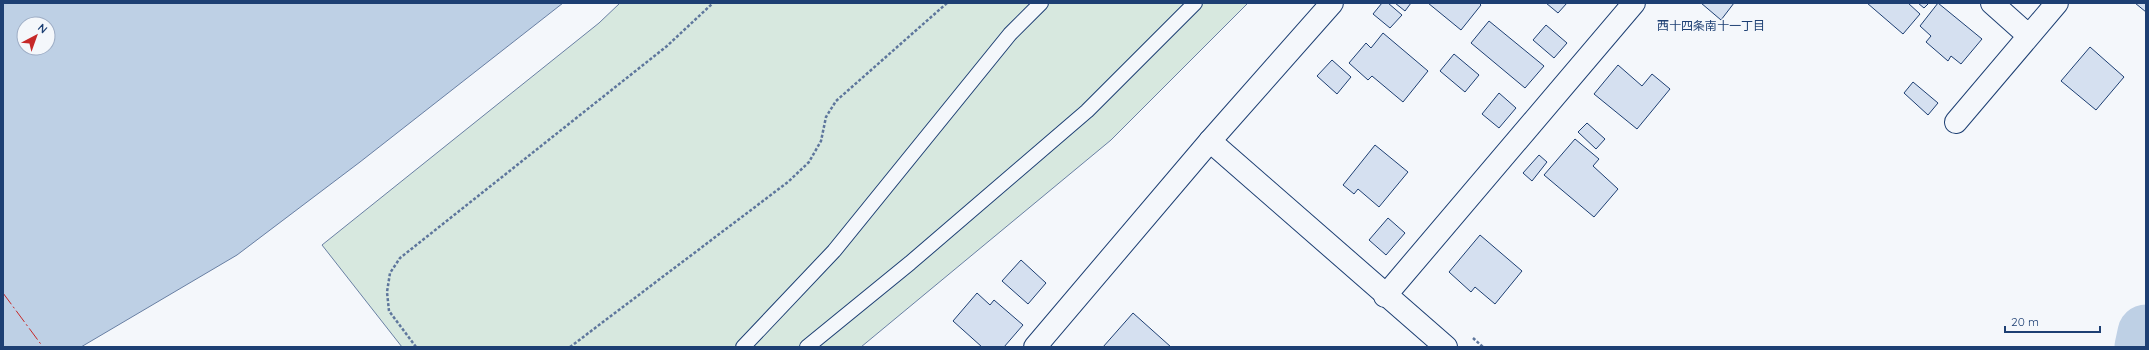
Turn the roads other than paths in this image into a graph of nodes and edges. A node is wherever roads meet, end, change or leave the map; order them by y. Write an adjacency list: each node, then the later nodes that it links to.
1 (1042, 3): 11 (lane)
2 (1195, 3): 12 (lane)
3 (1332, 3): 9 (street)
4 (1634, 3): 10 (street)
5 (1992, 3): 7 (street)
6 (2057, 3): 7 (street)
7 (2029, 36): 8 (street)
8 (1956, 122)
9 (1210, 141): 10 (street); 13 (street)
10 (1386, 296): 14 (street)
11 (742, 347)
12 (807, 347)
13 (1035, 347)
14 (1446, 347)

